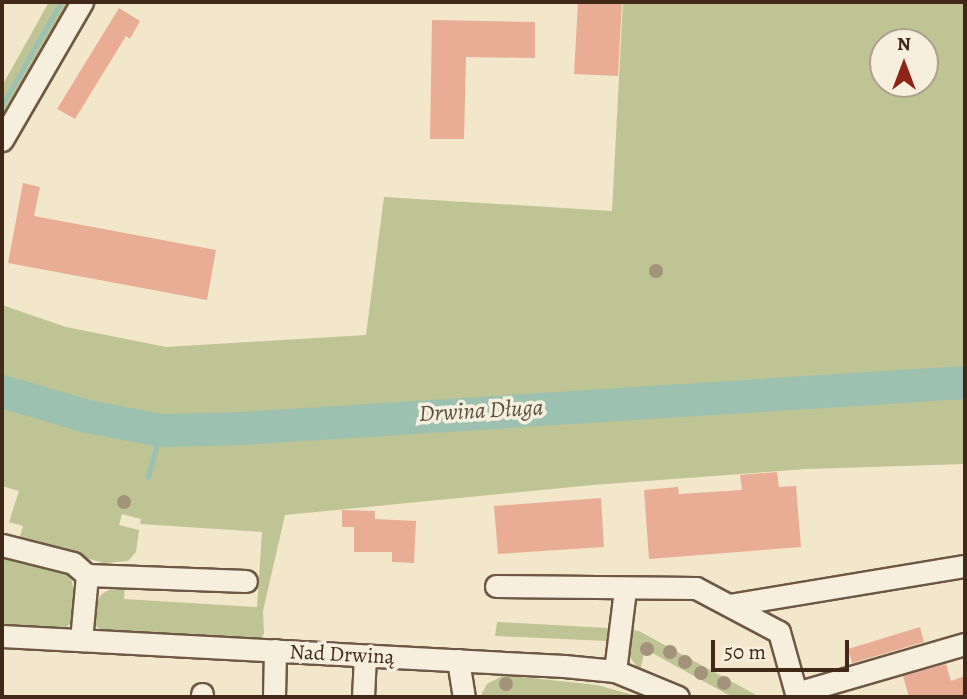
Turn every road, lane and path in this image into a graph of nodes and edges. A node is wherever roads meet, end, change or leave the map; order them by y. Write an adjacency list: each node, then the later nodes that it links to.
1 (82, 2): 2 (street)
2 (2, 139)
3 (2, 545): 5 (street)
4 (965, 567): 9 (street)
5 (87, 575): 6 (street); 11 (street)
6 (246, 581)
7 (496, 586): 8 (street)
8 (625, 589): 9 (street); 16 (street)
9 (729, 605): 12 (street)
10 (2, 636): 11 (street, Nad Drwiną)
11 (81, 640): 13 (street, Nad Drwiną)
12 (965, 644)
13 (275, 650): 14 (street, Nad Drwiną); 17 (street)
14 (365, 656): 15 (street, Nad Drwiną); 18 (street)
15 (458, 660): 16 (street, Nad Drwiną); 19 (street)
16 (615, 671): 20 (street, Nad Drwiną)
17 (274, 697)
18 (363, 697)
19 (464, 697)
20 (678, 697)

